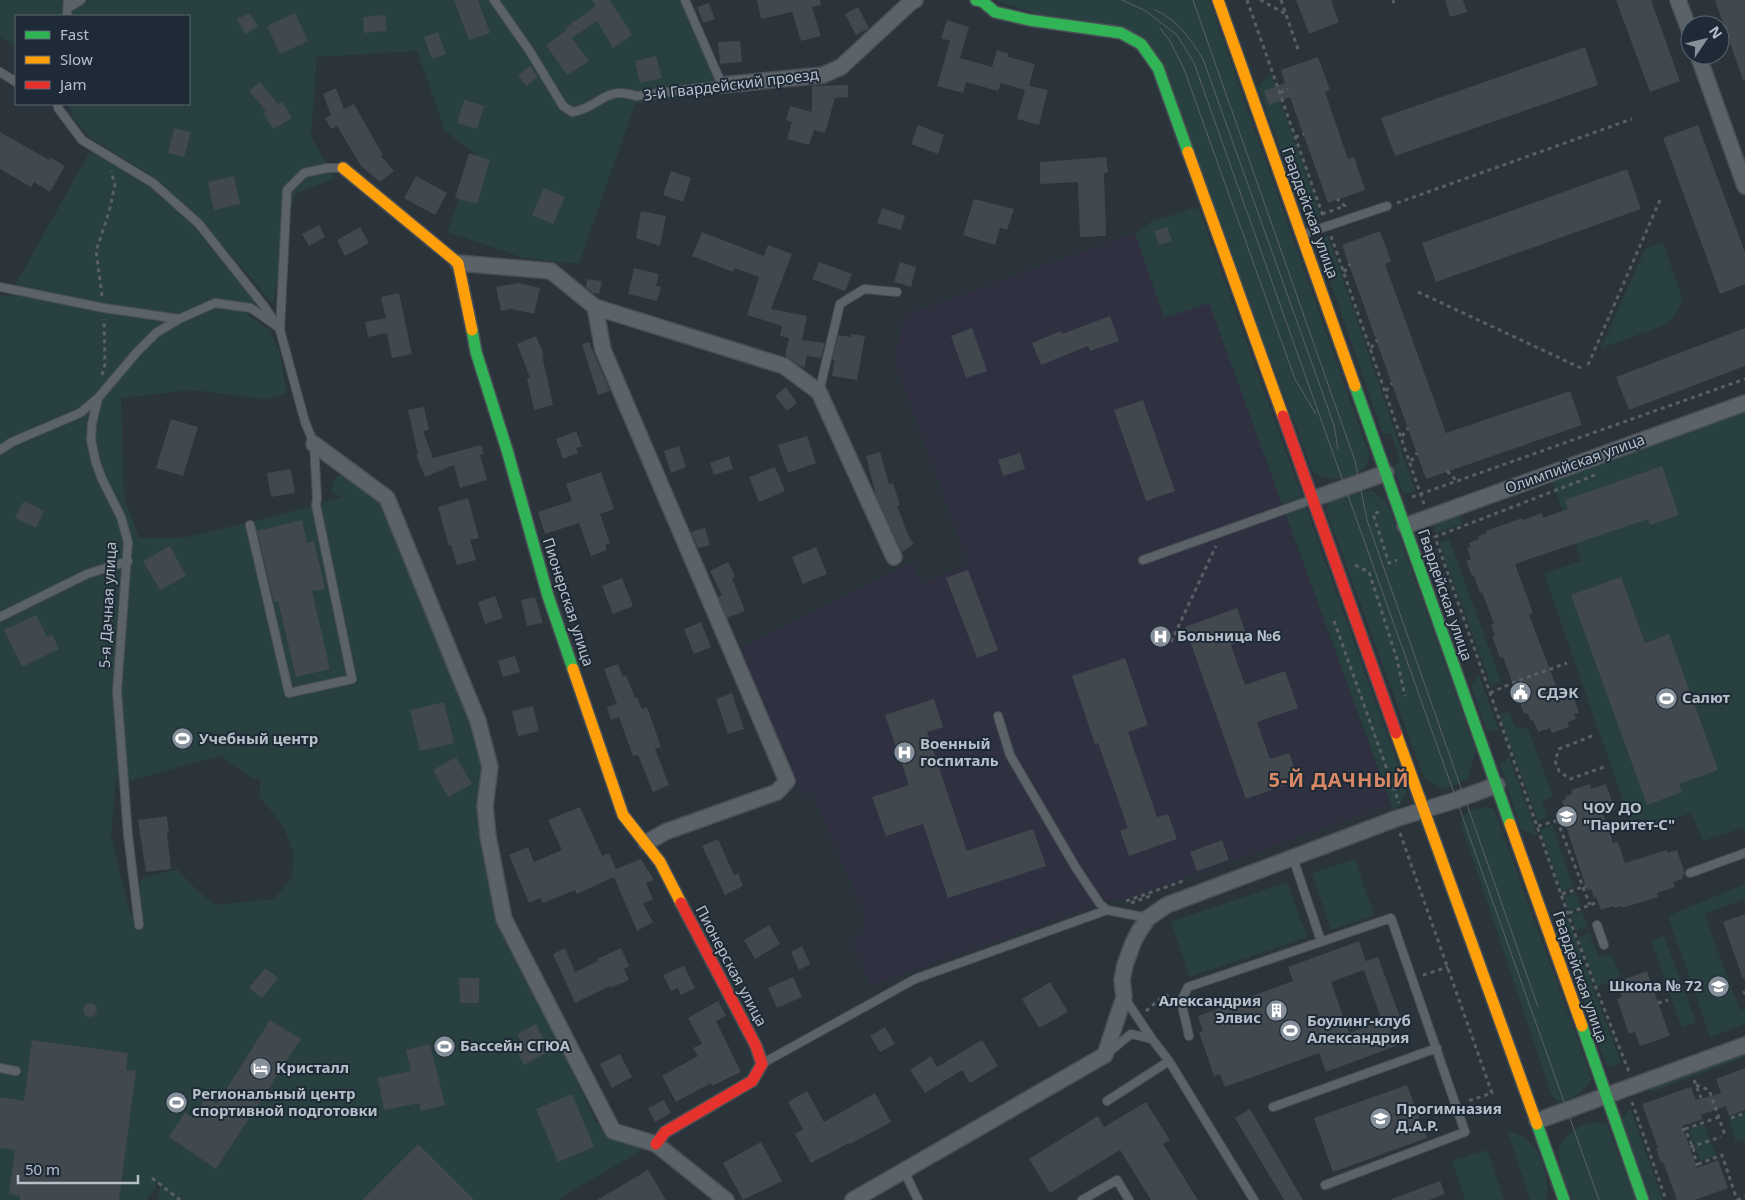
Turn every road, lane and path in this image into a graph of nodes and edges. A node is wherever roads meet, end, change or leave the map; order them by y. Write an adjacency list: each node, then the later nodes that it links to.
1 (80, 0): 11 (lane)
2 (494, 0): 18 (lane, 3-й Гвардейский проезд)
3 (685, 0): 18 (lane)
4 (915, 0): 18 (street, 3-й Гвардейский проезд)
5 (980, 0): 65 (street)
6 (1218, 0): 33 (street, Гвардейская улица)
7 (1247, 0): 20 (path)
8 (1260, 0): 12 (path)
9 (1281, 0): 12 (path)
10 (1678, 0): 13 (street)
11 (68, 8)
12 (1286, 15): 14 (path)
13 (1684, 15)
14 (1300, 52)
15 (1702, 65): 27 (street)
16 (0, 72): 17 (lane)
17 (15, 81)
18 (722, 86)
19 (1288, 89): 20 (path)
20 (1280, 94): 24 (path)
21 (56, 105): 25 (lane)
22 (1632, 119): 30 (path)
23 (1304, 134): 24 (path)
24 (1295, 137): 31 (path)
25 (102, 152): 41 (path); 43 (lane)
26 (343, 168): 34 (street); 43 (lane)
27 (1745, 186)
28 (1337, 200): 31 (path)
29 (1660, 200): 46 (path)
30 (1387, 206): 32 (lane)
31 (1322, 214): 32 (path)
32 (1327, 225): 33 (lane); 36 (path)
33 (1302, 234): 61 (street, Гвардейская улица)
34 (458, 263): 40 (street); 92 (street, Пионерская улица)
35 (1350, 264): 36 (path)
36 (1344, 272): 45 (path)
37 (0, 287): 41 (lane)
38 (897, 292): 51 (lane)
39 (1418, 292): 47 (path)
40 (595, 307): 51 (street); 92 (street)
41 (104, 308): 42 (lane); 52 (path)
42 (179, 319): 43 (lane, 5-я Дачная улица); 52 (lane, 5-я Дачная улица)
43 (280, 330): 56 (lane)
44 (1377, 340): 45 (path)
45 (1370, 348): 50 (path)
46 (1588, 365)
47 (1582, 368)
48 (1745, 379): 63 (path)
49 (1392, 383): 50 (path)
50 (1386, 391): 55 (path)
51 (819, 392): 72 (street)
52 (98, 398): 57 (lane); 74 (lane, 5-я Дачная улица)
53 (1745, 402): 68 (street, Олимпийская улица)
54 (1408, 428): 55 (path)
55 (1402, 437): 59 (path)
56 (314, 444): 69 (lane); 138 (street)
57 (0, 450)
58 (1417, 452): 59 (path)
59 (1410, 462): 64 (path)
60 (1447, 471): 63 (path)
61 (1386, 473): 65 (street); 66 (street, Гвардейская улица)
62 (1599, 474): 82 (path)
63 (1456, 480): 64 (path)
64 (1420, 493): 66 (path); 68 (path)
65 (1313, 499): 71 (lane); 87 (street)
66 (1398, 504): 70 (street, Гвардейская улица)
67 (1373, 514): 75 (path)
68 (1429, 517): 70 (street, Олимпийская улица)
69 (250, 525)
70 (1405, 526): 86 (street, Гвардейская улица)
71 (1222, 532): 73 (lane); 79 (path)
72 (894, 556)
73 (1143, 560)
74 (128, 561): 78 (lane); 105 (lane, 5-я Дачная улица)
75 (1390, 563)
76 (1369, 572): 80 (path)
77 (1331, 612): 88 (path)
78 (0, 617)
79 (1171, 642)
80 (1397, 659)
81 (1567, 663): 82 (path)
82 (1490, 694): 91 (path)
83 (998, 716): 102 (lane)
84 (1592, 736): 85 (path)
85 (1604, 767)
86 (1497, 785): 87 (street); 128 (street, Гвардейская улица)
87 (1425, 810): 88 (street); 137 (street)
88 (1395, 812): 94 (street); 109 (path)
89 (1562, 819): 90 (path)
90 (1557, 820): 91 (path); 97 (path)
91 (1538, 826): 98 (path)
92 (646, 843): 122 (street, Пионерская улица)
93 (1745, 853): 95 (lane)
94 (1293, 858): 104 (street); 107 (lane)
95 (1690, 873)
96 (1187, 879): 100 (path)
97 (1584, 886): 98 (path); 101 (path)
98 (1562, 894): 103 (path)
99 (1598, 902): 101 (path)
100 (1119, 904)
101 (1590, 905): 103 (path)
102 (1106, 910): 104 (lane); 122 (lane)
103 (1569, 913): 125 (path)
104 (1148, 918): 112 (street)
105 (139, 925)
106 (1597, 925): 108 (lane)
107 (1321, 942): 111 (lane); 119 (lane)
108 (1604, 945)
109 (1448, 967): 110 (path); 130 (path)
110 (1428, 973)
111 (1188, 987): 115 (path); 116 (lane)
112 (1124, 997): 115 (lane); 120 (street)
113 (1668, 1000): 114 (path)
114 (1658, 1003)
115 (1138, 1018): 117 (lane)
116 (1189, 1036)
117 (1152, 1038): 120 (lane); 121 (lane)
118 (1745, 1045): 128 (street)
119 (1437, 1048): 133 (lane); 142 (lane)
120 (1106, 1055): 140 (street)
121 (1169, 1061): 131 (lane); 150 (lane)
122 (762, 1064): 138 (street)
123 (0, 1068): 124 (lane)
124 (16, 1071)
125 (1630, 1076)
126 (1694, 1080): 127 (path)
127 (1696, 1085): 129 (path); 135 (path)
128 (1606, 1096): 137 (street); 152 (street, Гвардейская улица)
129 (1701, 1098)
130 (1475, 1099)
131 (1107, 1101)
132 (1632, 1103): 153 (path)
133 (1273, 1107)
134 (1745, 1113): 136 (path)
135 (1719, 1117): 139 (path); 139 (path)
136 (1731, 1118)
137 (1537, 1121): 151 (street)
138 (656, 1144): 145 (street)
139 (1691, 1147): 154 (path)
140 (904, 1171): 146 (street); 147 (lane)
141 (152, 1178): 144 (path)
142 (1325, 1185)
143 (1745, 1197): 154 (path)
144 (180, 1200)
145 (726, 1200)
146 (853, 1200)
147 (918, 1200)
148 (1082, 1200): 149 (lane)
149 (1129, 1200)
150 (1254, 1200)
151 (1564, 1200)
152 (1643, 1200)
153 (1666, 1200)
154 (1737, 1200)

